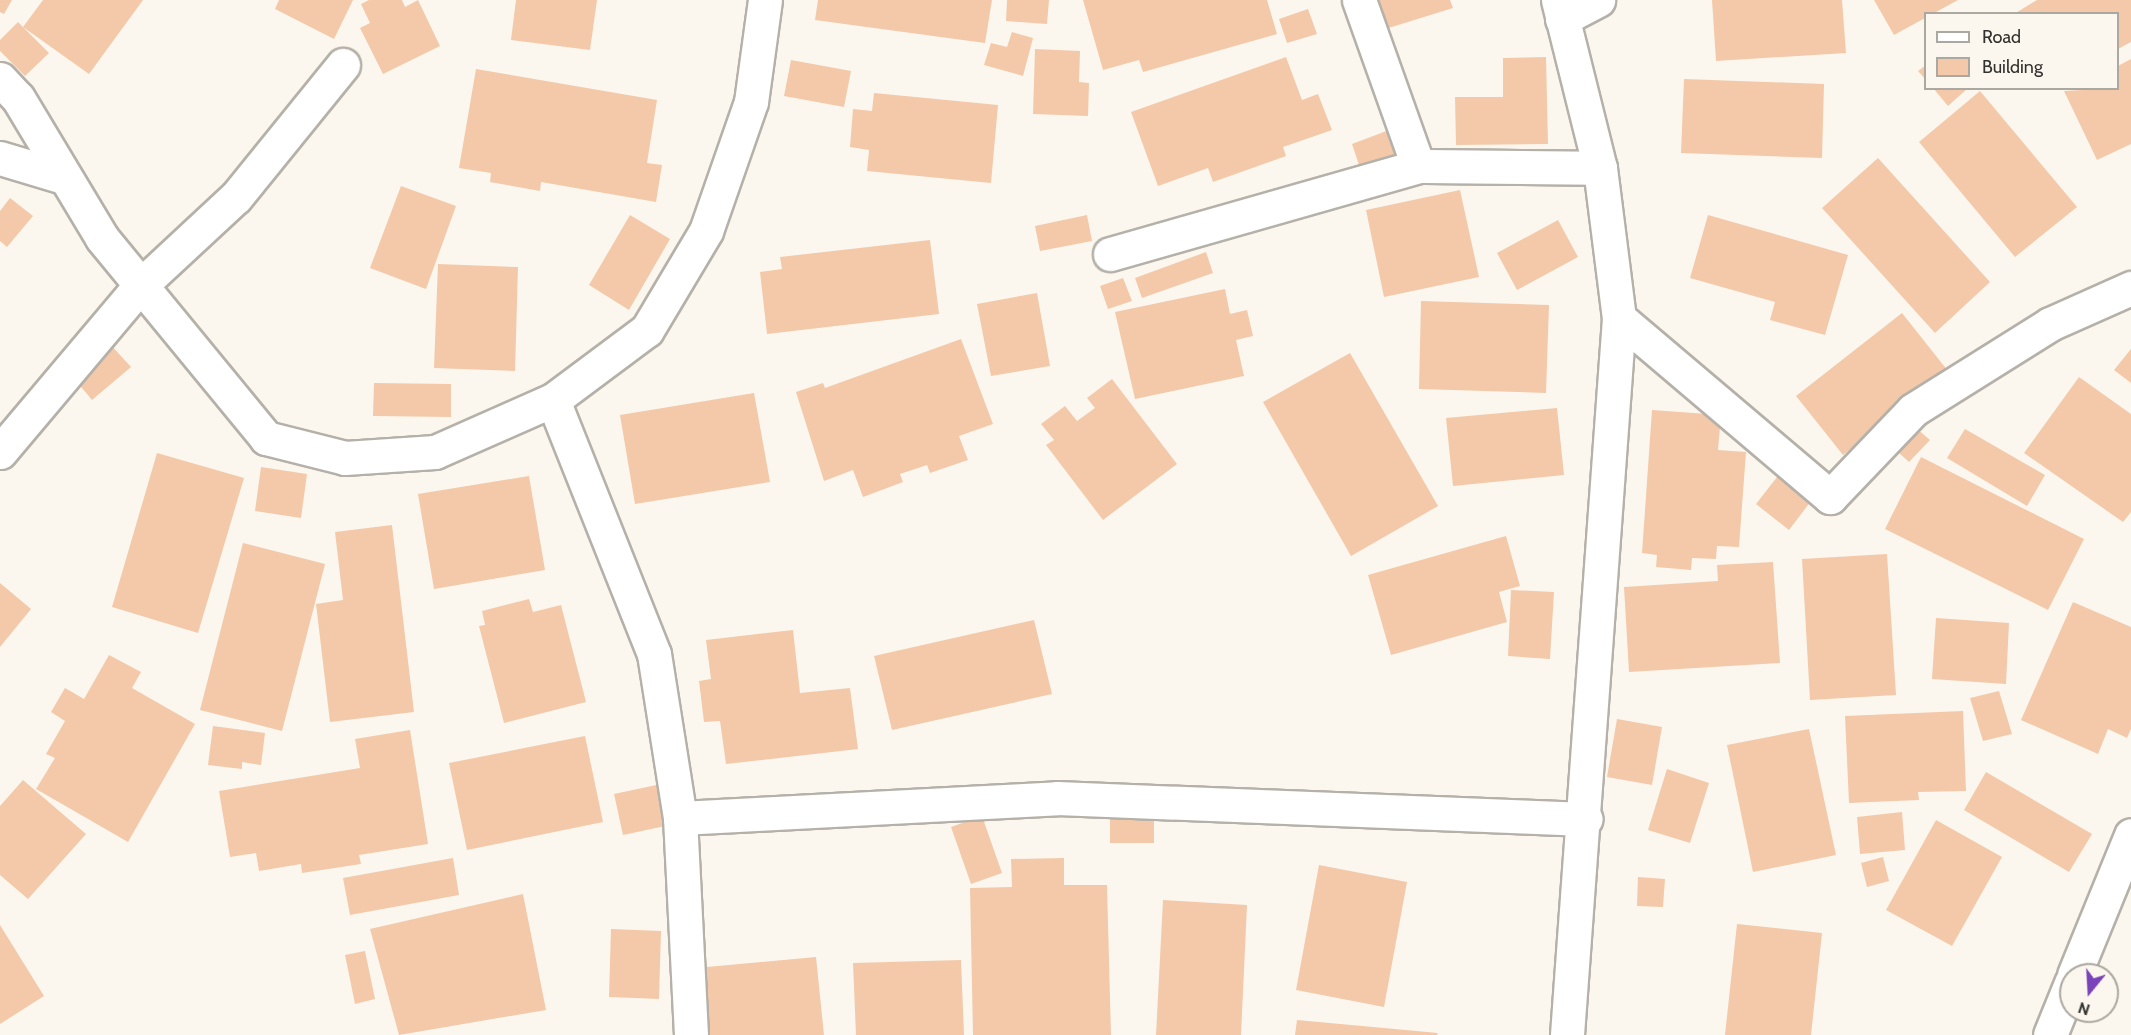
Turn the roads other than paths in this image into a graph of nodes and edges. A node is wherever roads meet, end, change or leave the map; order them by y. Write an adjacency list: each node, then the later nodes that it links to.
1 (765, 0): 15 (street)
2 (1359, 0): 8 (street)
3 (1598, 0): 4 (street)
4 (1560, 10): 9 (street)
5 (343, 65): 12 (street)
6 (0, 79): 10 (street)
7 (0, 158): 10 (street)
8 (1418, 165): 9 (street); 11 (street)
9 (1600, 168): 14 (street)
10 (63, 177): 12 (street)
11 (1110, 254)
12 (139, 287): 15 (street); 16 (street)
13 (2131, 288): 14 (street)
14 (1619, 318): 18 (street)
15 (553, 400): 17 (street)
16 (0, 452)
17 (680, 818): 18 (street); 22 (street)
18 (1586, 819): 23 (street)
19 (2131, 835): 20 (street)
20 (2079, 963)
21 (2059, 1013): 24 (street)
22 (691, 1035)
23 (1567, 1035)
24 (2050, 1035)

